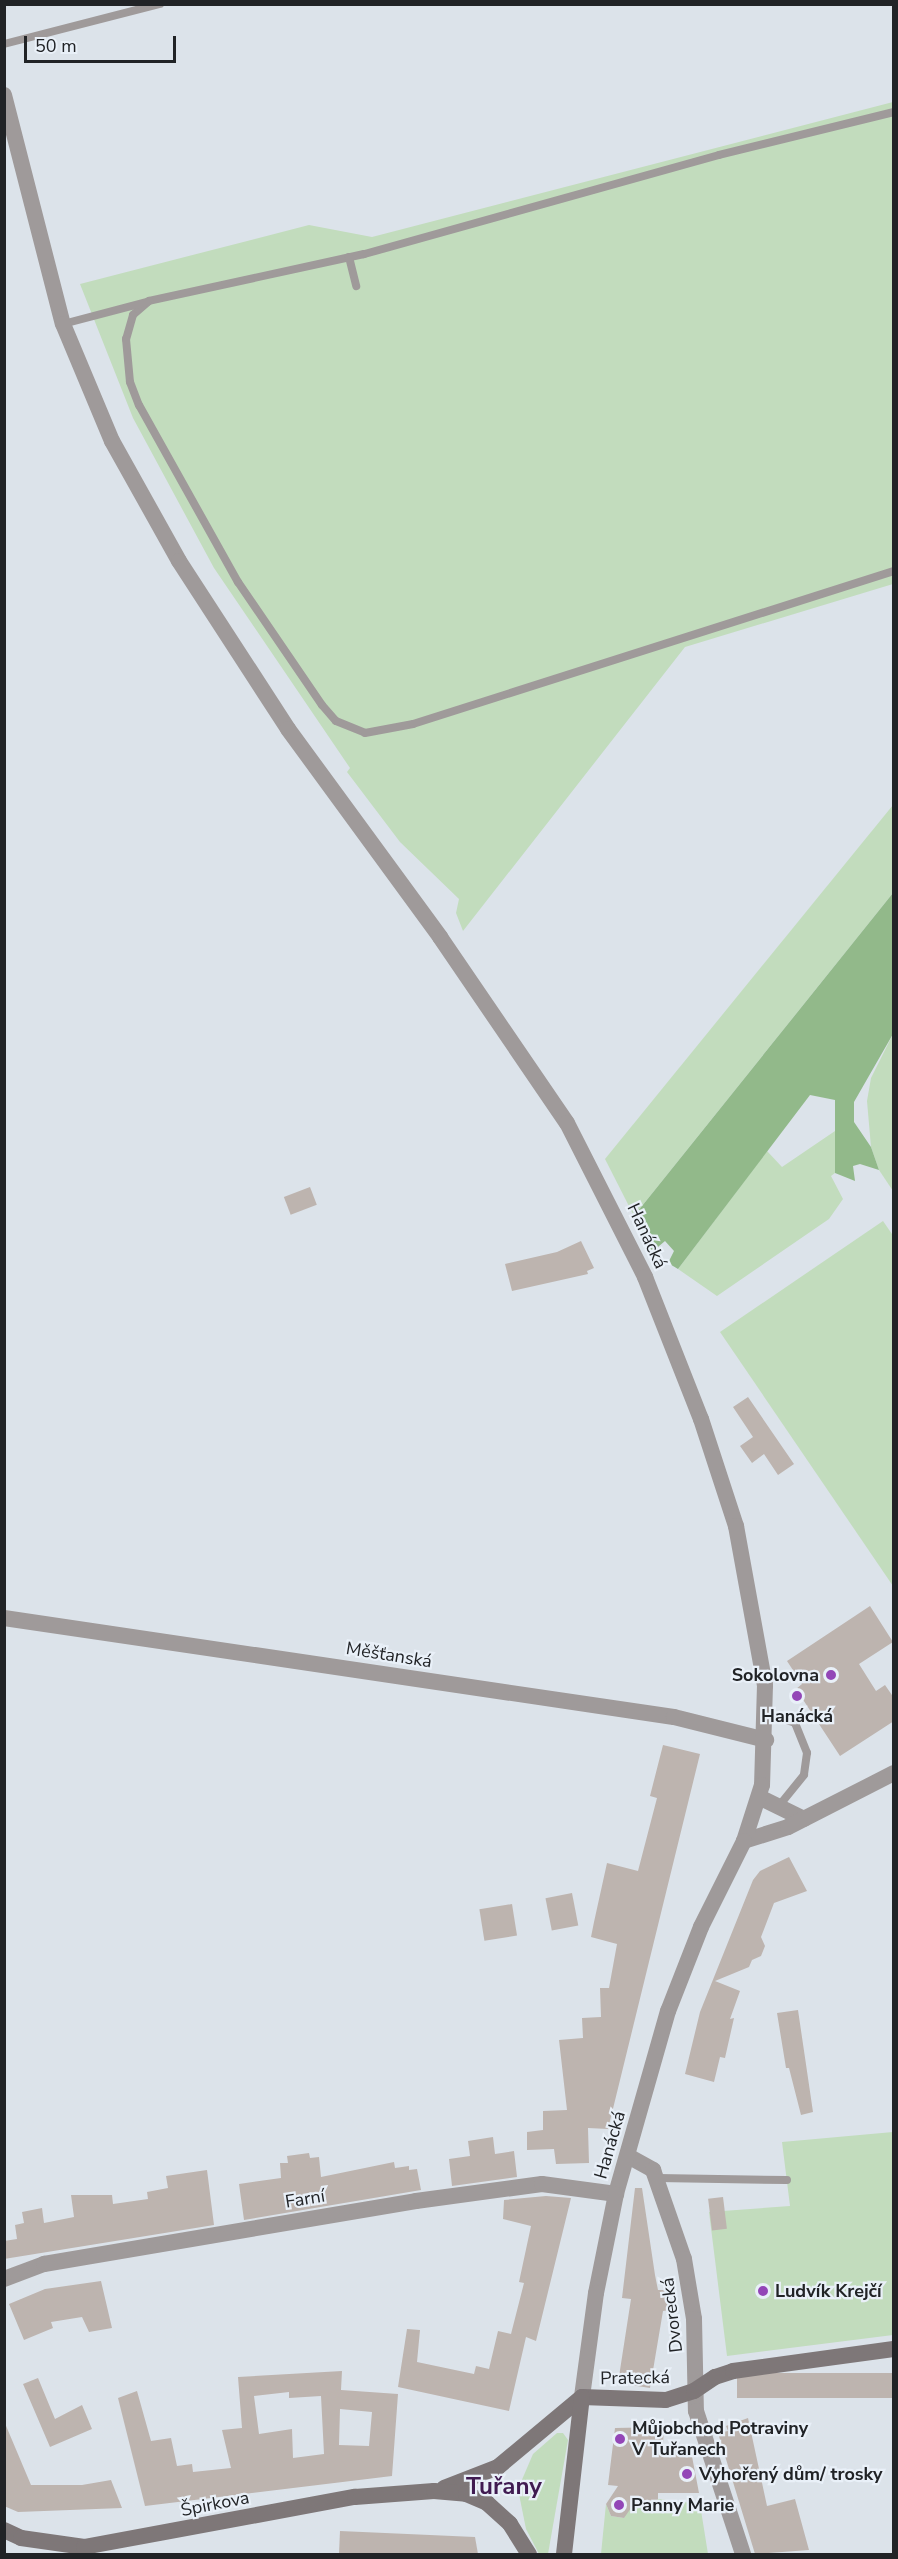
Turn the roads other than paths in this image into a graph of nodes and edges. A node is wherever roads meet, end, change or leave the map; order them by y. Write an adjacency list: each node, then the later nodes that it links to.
1 (160, 4): 2 (lane)
2 (4, 44)
3 (4, 95): 8 (street, Hanácká)
4 (894, 112): 5 (lane)
5 (349, 257): 6 (lane); 7 (lane)
6 (356, 286)
7 (149, 301): 8 (lane); 9 (lane)
8 (63, 324): 11 (street, Hanácká)
9 (894, 571)
10 (4, 1618): 12 (street, Měšťanská)
11 (766, 1713): 12 (street, Hanácká); 15 (lane)
12 (766, 1740): 14 (street, Hanácká)
13 (894, 1773): 16 (street)
14 (759, 1797): 15 (street); 17 (street, Hanácká)
15 (780, 1805): 16 (street)
16 (804, 1819): 17 (street)
17 (744, 1841): 18 (street, Hanácká)
18 (628, 2156): 19 (street); 21 (street, Hanácká)
19 (658, 2178): 20 (lane); 24 (street, Dvorecká)
20 (787, 2180)
21 (616, 2194): 22 (street, Farní); 25 (street, Hanácká)
22 (4, 2279)
23 (894, 2349): 24 (main road, Pratecká)
24 (694, 2391): 25 (main road, Pratecká); 31 (street, Dvorecká)
25 (582, 2397): 26 (main road, Pratecká); 30 (main road, Hanácká)
26 (434, 2491): 28 (main road, Špirkova); 29 (main road)
27 (4, 2530): 28 (main road, Špirkova)
28 (86, 2551)
29 (529, 2554)
30 (564, 2554)
31 (743, 2554)

